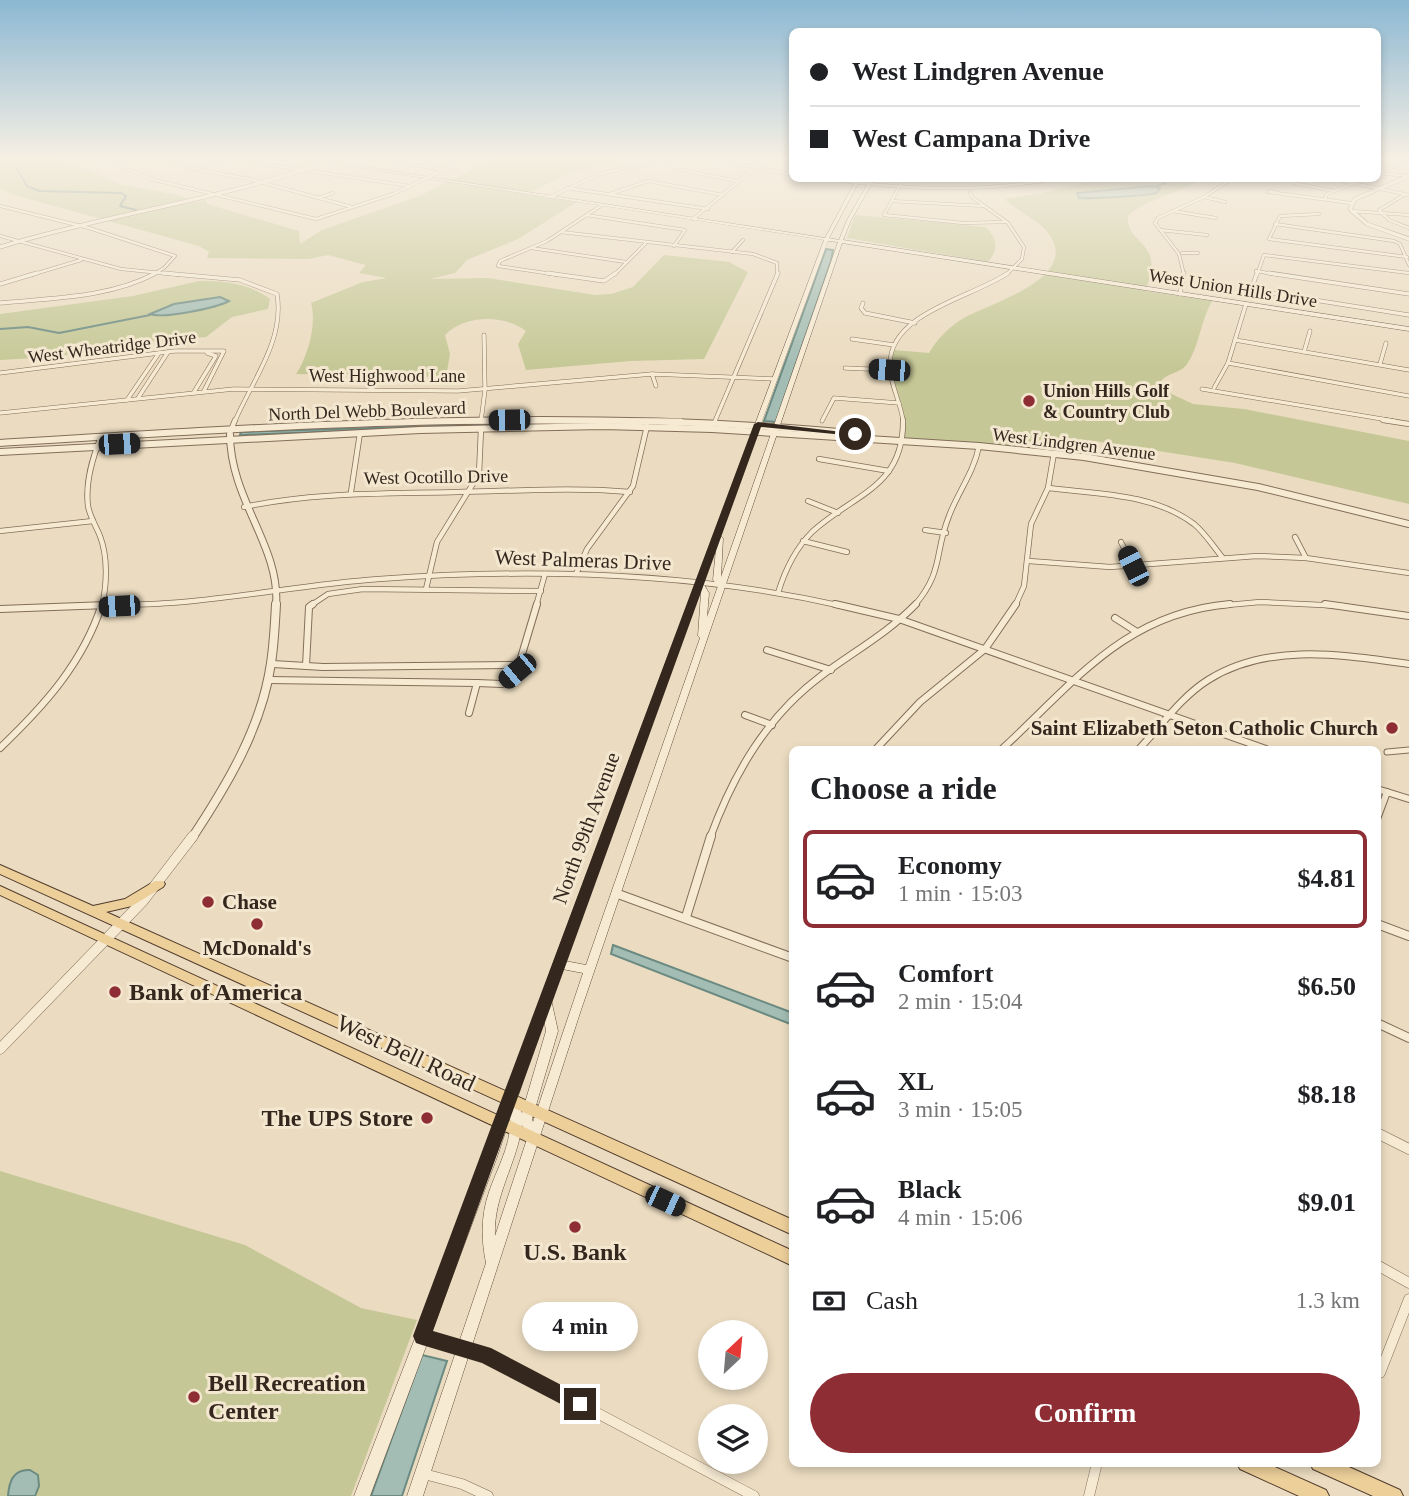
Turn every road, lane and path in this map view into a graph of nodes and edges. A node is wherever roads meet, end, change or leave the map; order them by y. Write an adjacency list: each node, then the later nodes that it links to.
1 (74, 227): 21 (street)
2 (80, 227): 38 (street)
3 (568, 227): 14 (street)
4 (663, 227): 26 (street)
5 (745, 227): 20 (main road, West Union Hills Drive)
6 (833, 227): 20 (main road, North 99th Avenue)
7 (848, 227): 24 (main road)
8 (1011, 227): 35 (street)
9 (1158, 227): 13 (street)
10 (1274, 227): 32 (street)
11 (1296, 227): 18 (street)
12 (1374, 227): 15 (street)
13 (1160, 230): 16 (street); 30 (street)
14 (561, 232): 25 (street); 28 (street)
15 (1393, 234): 18 (street); 19 (street); 23 (street)
16 (1207, 235)
17 (0, 236): 21 (street)
18 (1381, 238): 23 (street)
19 (1409, 238)
20 (827, 239): 24 (main road, West Union Hills Drive); 69 (main road, North 99th Avenue)
21 (20, 240): 27 (street); 33 (street)
22 (743, 240): 29 (street)
23 (1387, 240): 32 (street)
24 (841, 241): 35 (main road, West Union Hills Drive); 89 (main road)
25 (645, 244): 26 (street); 34 (street)
26 (674, 246): 29 (street)
27 (0, 247)
28 (531, 248): 34 (street); 34 (street)
29 (732, 252): 68 (street)
30 (1182, 253): 31 (street); 41 (street)
31 (1198, 253)
32 (1407, 257): 36 (street)
33 (83, 259): 38 (street); 39 (street)
34 (626, 262)
35 (1014, 268): 41 (main road, West Union Hills Drive); 50 (street)
36 (1408, 270): 37 (street)
37 (1256, 271): 42 (street); 47 (street)
38 (155, 273): 43 (street); 48 (street)
39 (0, 284)
40 (65, 288): 43 (street)
41 (1180, 294): 46 (main road, West Union Hills Drive)
42 (1409, 294)
43 (65, 295): 44 (street)
44 (0, 303)
45 (863, 303): 50 (street)
46 (1246, 304): 51 (main road, West Union Hills Drive); 55 (street)
47 (1409, 315)
48 (277, 321): 49 (street); 73 (street)
49 (267, 322)
50 (915, 323): 57 (street)
51 (1409, 329)
52 (1310, 331): 58 (street)
53 (484, 335): 74 (street)
54 (852, 339): 57 (street)
55 (1236, 340): 58 (street); 61 (street)
56 (1386, 343): 62 (street)
57 (894, 345): 64 (street)
58 (1304, 352): 62 (street)
59 (168, 354): 60 (street, West Wheatridge Drive); 75 (street, West Wheatridge Drive); 76 (street, West Wheatridge Drive); 78 (street)
60 (158, 355): 67 (street, West Wheatridge Drive); 79 (street)
61 (1228, 363): 72 (street); 77 (street)
62 (1380, 365): 65 (street)
63 (845, 368): 64 (street)
64 (889, 370): 80 (street)
65 (1409, 370)
66 (652, 374): 68 (street, West Highwood Lane); 70 (street); 74 (street, West Highwood Lane)
67 (0, 375)
68 (734, 376): 69 (street, West Highwood Lane); 83 (street)
69 (775, 379): 87 (main road, North 99th Avenue)
70 (656, 386)
71 (1202, 388): 72 (street)
72 (1214, 388): 85 (street)
73 (249, 389): 74 (street, West Highwood Lane); 75 (street, West Highwood Lane); 91 (street)
74 (485, 390): 82 (street)
75 (204, 391): 76 (street, West Highwood Lane)
76 (194, 392): 78 (street, West Highwood Lane)
77 (1409, 396)
78 (138, 398): 79 (street, West Highwood Lane)
79 (127, 400): 81 (street, West Highwood Lane)
80 (899, 403): 84 (street); 93 (street)
81 (0, 413)
82 (481, 421): 83 (street, North Del Webb Boulevard); 91 (street, North Del Webb Boulevard)
83 (715, 421): 87 (street, North Del Webb Boulevard)
84 (822, 421)
85 (1409, 424)
86 (647, 426): 87 (street, North Del Webb Boulevard); 88 (street, North Del Webb Boulevard); 105 (street)
87 (757, 428): 89 (street, North Del Webb Boulevard); 112 (main road, North 99th Avenue)
88 (481, 429): 90 (street, North Del Webb Boulevard); 103 (street)
89 (776, 430): 93 (street, West Lindgren Avenue); 130 (main road)
90 (360, 433): 91 (street, North Del Webb Boulevard); 104 (street)
91 (230, 434): 92 (street, North Del Webb Boulevard); 95 (street, North Del Webb Boulevard); 108 (street)
92 (102, 437): 94 (street, North Del Webb Boulevard); 95 (street)
93 (900, 440): 96 (street, West Lindgren Avenue); 100 (street)
94 (0, 443)
95 (97, 445): 97 (street, North Del Webb Boulevard); 110 (street)
96 (979, 446): 98 (street, West Lindgren Avenue); 115 (street)
97 (0, 452)
98 (1054, 453): 101 (street, West Lindgren Avenue); 102 (street)
99 (819, 460): 100 (street)
100 (889, 471): 109 (street)
101 (1242, 484): 106 (street); 111 (street, West Lindgren Avenue)
102 (1048, 488): 120 (street); 122 (street)
103 (470, 491): 104 (street, West Ocotillo Drive); 105 (street, West Ocotillo Drive); 127 (street)
104 (351, 492): 108 (street, West Ocotillo Drive)
105 (629, 492): 126 (street)
106 (1240, 494)
107 (808, 500): 109 (street)
108 (244, 507): 133 (street)
109 (838, 513): 117 (street)
110 (93, 521): 114 (street); 136 (street)
111 (1409, 524)
112 (720, 530): 129 (main road, North 99th Avenue); 130 (main road)
113 (925, 530): 115 (street)
114 (0, 531)
115 (946, 533): 140 (street)
116 (1295, 537): 121 (street)
117 (803, 541): 119 (street); 135 (street)
118 (1121, 542): 123 (street)
119 (847, 552)
120 (1222, 557): 121 (street); 123 (street)
121 (1306, 558): 124 (street)
122 (1029, 561): 123 (street); 143 (street)
123 (1133, 566)
124 (1409, 573)
125 (545, 574): 126 (street, West Palmeras Drive); 128 (street, West Palmeras Drive); 134 (street)
126 (576, 574): 129 (street, West Palmeras Drive)
127 (431, 575): 128 (street, West Palmeras Drive); 131 (street); 133 (street, West Palmeras Drive)
128 (448, 575): 132 (street)
129 (700, 584): 130 (street, West Palmeras Drive); 142 (main road); 179 (main road, North 99th Avenue)
130 (722, 586): 135 (street, West Palmeras Drive); 142 (main road)
131 (426, 589): 132 (street); 148 (street)
132 (444, 590): 134 (street)
133 (277, 591): 136 (street, West Palmeras Drive); 145 (street)
134 (541, 591): 147 (street)
135 (778, 593): 140 (street, West Palmeras Drive)
136 (103, 607): 137 (street, West Palmeras Drive); 161 (street)
137 (0, 609)
138 (1409, 616): 141 (street)
139 (1115, 618): 141 (street)
140 (899, 619): 143 (street, West Palmeras Drive); 149 (street)
141 (1137, 632): 151 (street)
142 (702, 645): 171 (main road)
143 (985, 649): 151 (street, West Palmeras Drive); 157 (street)
144 (767, 650): 149 (street)
145 (273, 664): 148 (street); 150 (street)
146 (1409, 664): 155 (street)
147 (519, 665): 148 (street); 152 (street)
148 (306, 666)
149 (831, 670): 156 (street)
150 (269, 680): 152 (street); 169 (street)
151 (1074, 681): 155 (street, West Palmeras Drive); 158 (street)
152 (477, 683): 153 (street)
153 (469, 713)
154 (745, 715): 156 (street)
155 (1171, 715): 159 (street); 160 (street, West Palmeras Drive)
156 (772, 725): 173 (street)
157 (879, 746)
158 (1005, 746)
159 (1142, 746)
160 (1258, 746)
161 (0, 748)
162 (1409, 750): 163 (street)
163 (1387, 752)
164 (1381, 790): 165 (street)
165 (1387, 792): 166 (street); 167 (street)
166 (1409, 799)
167 (1381, 808)
168 (0, 869): 172 (main road, West Bell Road)
169 (159, 884): 172 (main road); 174 (street)
170 (0, 890): 177 (main road, West Bell Road)
171 (618, 894): 173 (street); 180 (main road)
172 (89, 910): 174 (main road, West Bell Road)
173 (686, 917): 178 (street)
174 (122, 925): 177 (street); 181 (main road, West Bell Road)
175 (1381, 926): 176 (street)
176 (1409, 936)
177 (108, 940): 183 (main road, West Bell Road); 186 (street)
178 (789, 956)
179 (558, 964): 180 (main road); 182 (main road, North 99th Avenue)
180 (590, 970): 188 (main road)
181 (264, 988): 183 (main road); 187 (main road, West Bell Road)
182 (546, 997): 187 (main road, North 99th Avenue); 188 (main road)
183 (247, 1005): 189 (main road, West Bell Road)
184 (1381, 1025): 185 (street)
185 (1409, 1038)
186 (0, 1049)
187 (510, 1099): 188 (main road, West Bell Road); 189 (main road, North 99th Avenue)
188 (535, 1111): 191 (main road); 193 (main road, West Bell Road)
189 (508, 1128): 191 (main road, West Bell Road); 195 (main road); 199 (main road, North 99th Avenue)
190 (1381, 1135): 192 (street)
191 (534, 1139): 194 (main road, West Bell Road); 195 (main road)
192 (1409, 1149)
193 (789, 1226)
194 (789, 1257)
195 (492, 1265): 200 (main road)
196 (1381, 1267): 197 (street)
197 (1409, 1283)
198 (1409, 1299): 201 (street)
199 (422, 1336): 200 (street); 206 (main road, North 99th Avenue)
200 (466, 1348): 205 (main road); 209 (street)
201 (1381, 1370)
202 (1096, 1467): 210 (street)
203 (1255, 1467): 211 (main road)
204 (1328, 1467): 212 (main road)
205 (422, 1473): 207 (main road); 208 (street)
206 (362, 1496)
207 (415, 1496)
208 (488, 1496)
209 (754, 1496)
210 (1089, 1496)
211 (1320, 1496)
212 (1394, 1496)

